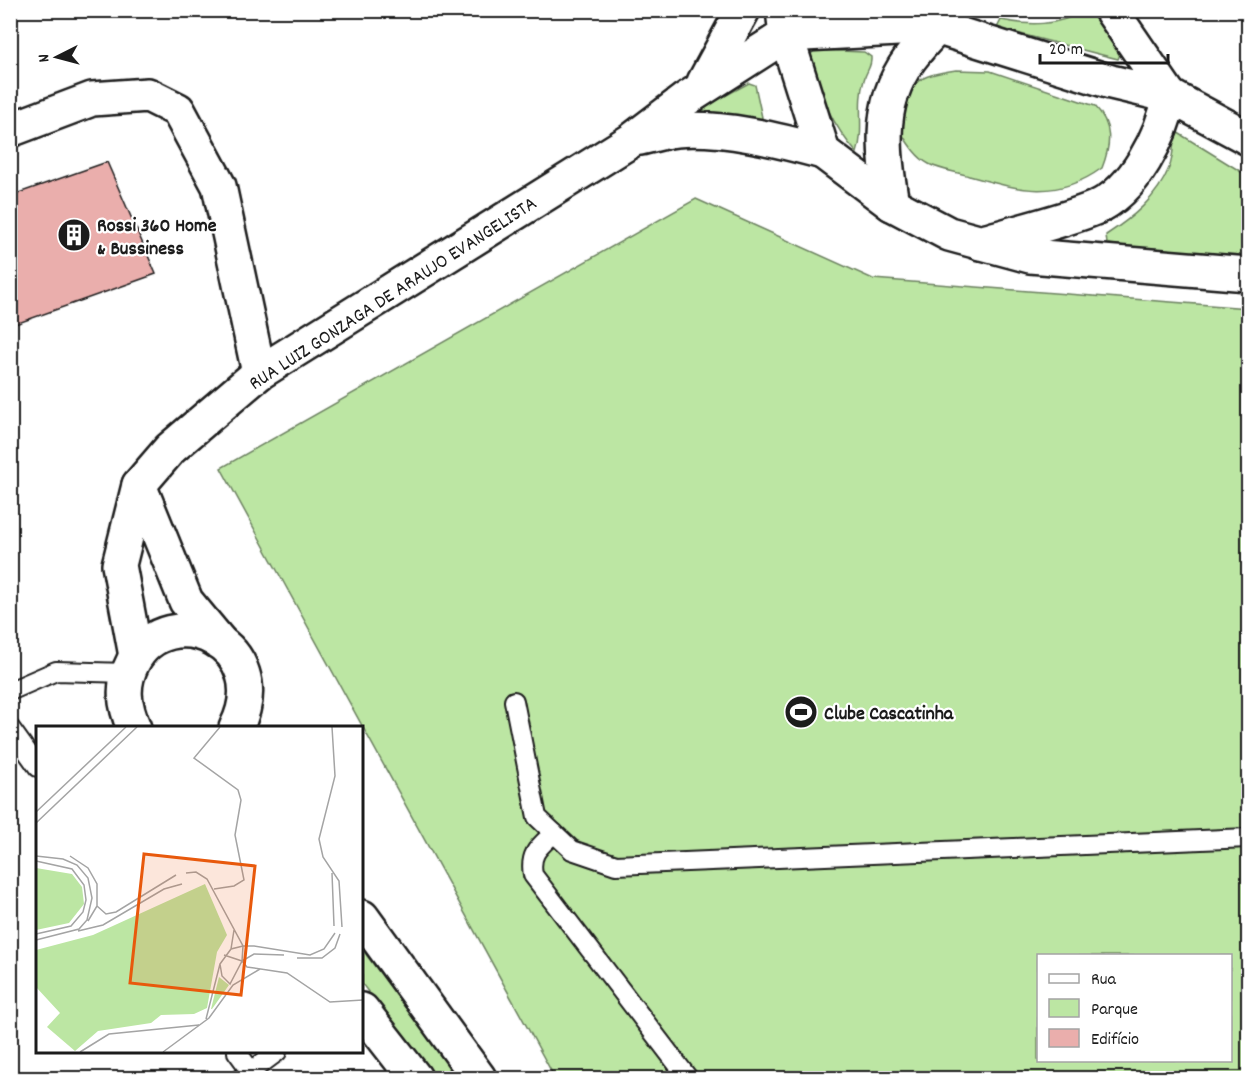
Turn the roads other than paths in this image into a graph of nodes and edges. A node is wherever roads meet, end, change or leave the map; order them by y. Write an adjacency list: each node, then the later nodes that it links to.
1 (743, 10): 5 (main road)
2 (1111, 10): 6 (main road)
3 (938, 16): 4 (main road); 6 (main road); 11 (main road)
4 (785, 22): 5 (main road, RUA LUIZ GONZAGA DE ARAUJO EVANGELISTA); 10 (main road)
5 (698, 91): 9 (main road, RUA LUIZ GONZAGA DE ARAUJO EVANGELISTA)
6 (1170, 96): 8 (main road); 12 (main road)
7 (10, 130): 14 (main road)
8 (1248, 138)
9 (632, 140): 10 (main road, RUA LUIZ GONZAGA DE ARAUJO EVANGELISTA); 14 (main road, RUA LUIZ GONZAGA DE ARAUJO EVANGELISTA)
10 (823, 152): 11 (main road)
11 (892, 204): 12 (main road)
12 (980, 243): 13 (main road)
13 (1248, 274)
14 (259, 373): 15 (main road, RUA LUIZ GONZAGA DE ARAUJO EVANGELISTA)
15 (139, 485): 16 (main road); 17 (main road, RUA LUIZ GONZAGA DE ARAUJO EVANGELISTA)
16 (220, 642): 17 (main road); 18 (main road)
17 (132, 665): 19 (lane); 21 (main road, RUA LUIZ GONZAGA DE ARAUJO EVANGELISTA)
18 (247, 688): 22 (main road); 23 (main road)
19 (10, 691)
20 (514, 701): 26 (lane)
21 (133, 726)
22 (237, 726)
23 (259, 726)
24 (10, 728): 25 (lane)
25 (36, 764)
26 (555, 833): 27 (lane); 35 (lane)
27 (1248, 838)
28 (363, 918): 34 (main road)
29 (363, 1011): 33 (main road)
30 (237, 1053): 32 (lane)
31 (276, 1053): 32 (lane)
32 (247, 1075)
33 (415, 1078)
34 (479, 1078)
35 (688, 1078)

